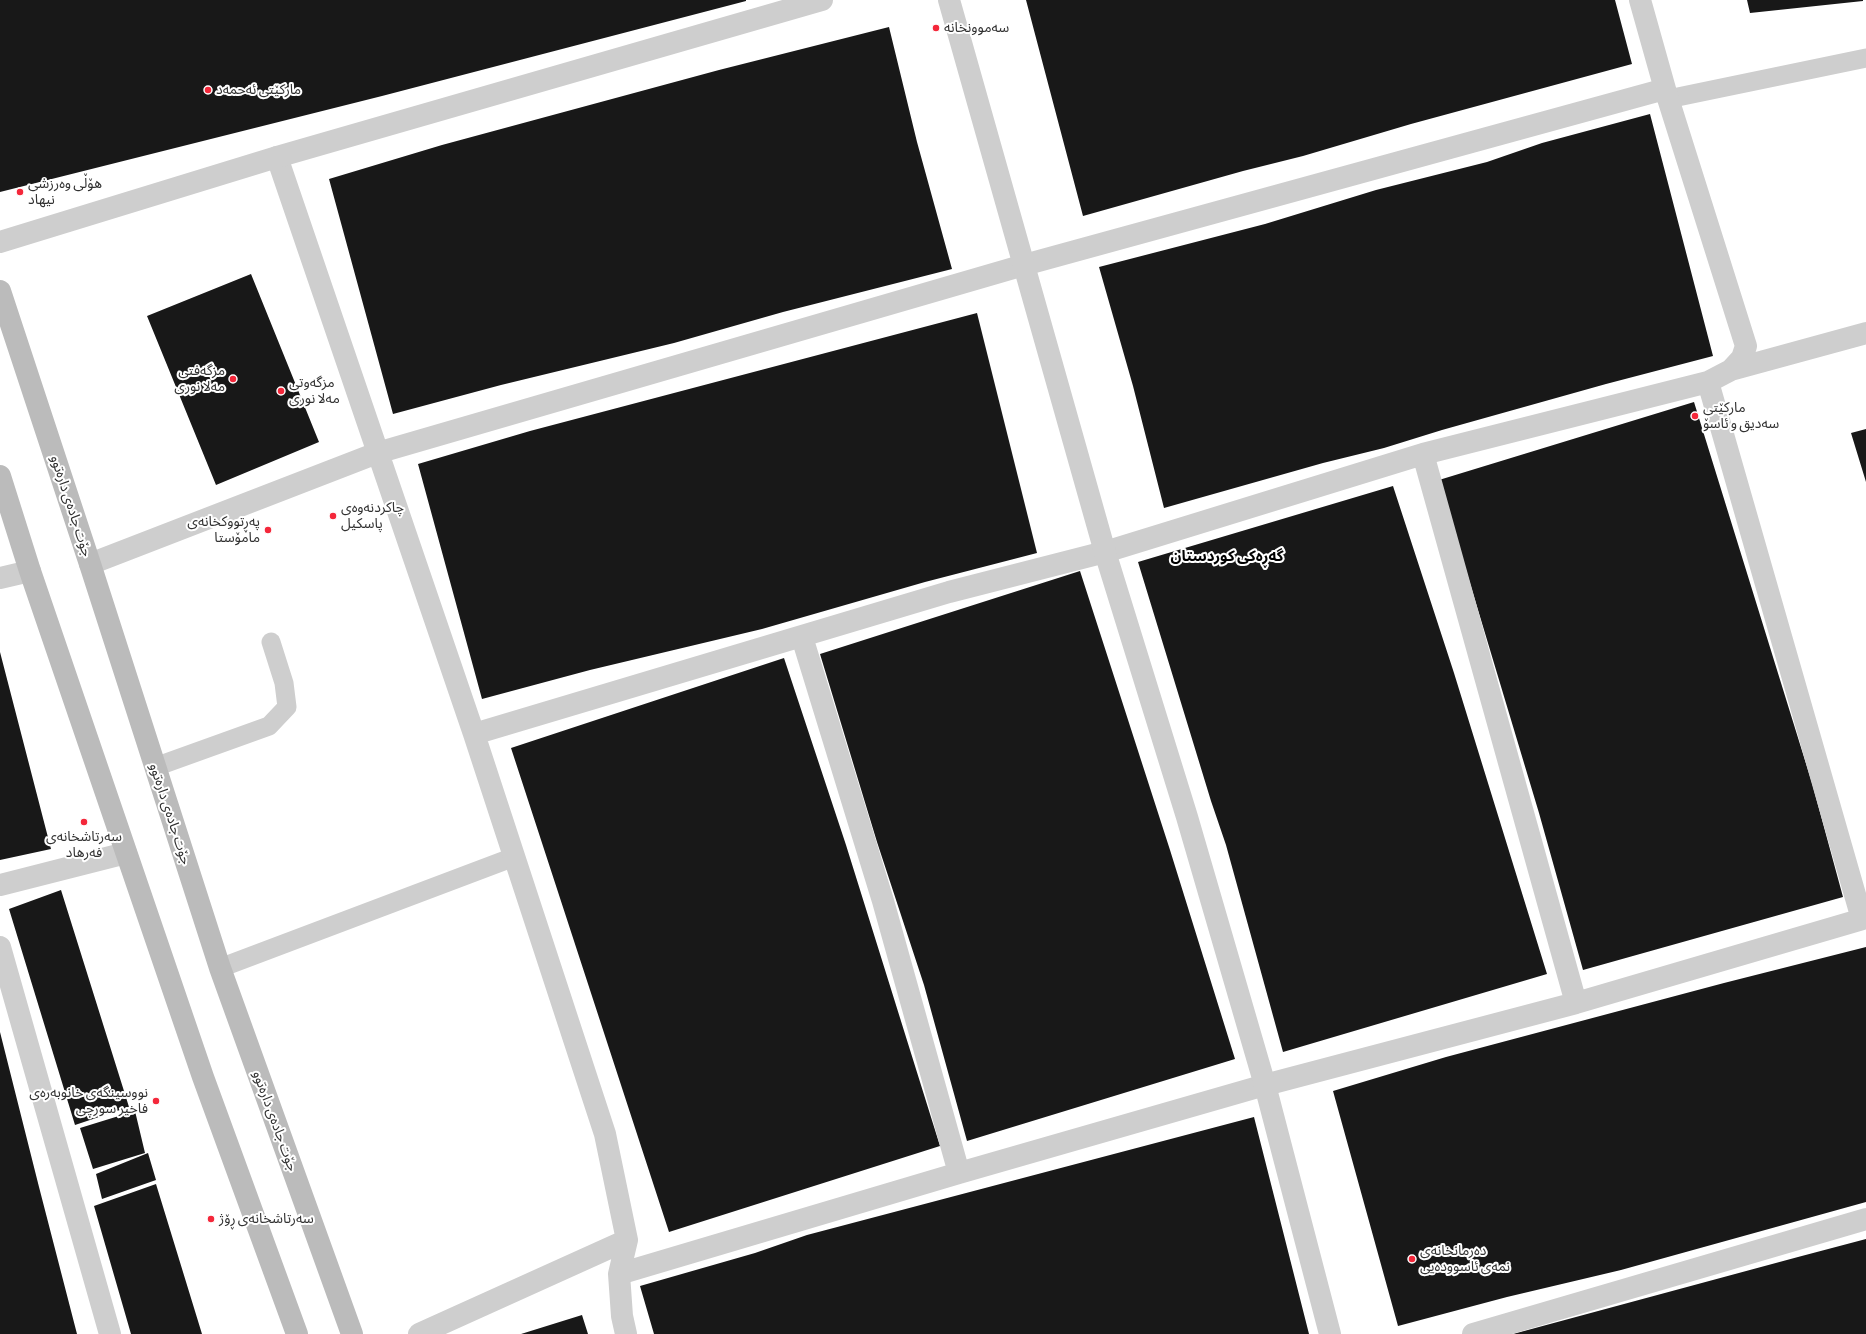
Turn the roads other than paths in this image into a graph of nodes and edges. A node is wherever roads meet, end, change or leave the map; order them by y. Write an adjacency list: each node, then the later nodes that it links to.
1 (822, 0): 6 (street)
2 (949, 0): 8 (street)
3 (1640, 0): 5 (street)
4 (1866, 58): 5 (lane)
5 (1666, 94): 8 (street); 11 (street)
6 (277, 157): 7 (street); 13 (street)
7 (0, 242)
8 (1024, 265): 13 (street); 16 (street)
9 (0, 291): 17 (main road, جۆت جادەی دارەتوو)
10 (1866, 333): 11 (street)
11 (1731, 370): 12 (street)
12 (1708, 382): 14 (street); 27 (street)
13 (377, 453): 17 (street); 22 (street)
14 (1423, 454): 16 (street); 30 (street)
15 (0, 476): 18 (main road)
16 (1105, 552): 20 (street); 31 (street)
17 (90, 564): 23 (main road, جۆت جادەی دارەتوو)
18 (30, 571): 19 (street); 24 (main road)
19 (0, 578)
20 (802, 637): 22 (street); 32 (street)
21 (272, 642): 23 (lane)
22 (474, 734): 25 (street)
23 (155, 767): 29 (main road, جۆت جادەی دارەتوو)
24 (126, 853): 26 (street); 37 (main road)
25 (514, 857): 29 (lane); 34 (street)
26 (0, 885)
27 (1864, 918): 30 (street)
28 (0, 947): 36 (street)
29 (220, 968): 38 (main road, جۆت جادەی دارەتوو)
30 (1576, 1003): 31 (street)
31 (1265, 1086): 32 (street); 41 (street)
32 (959, 1173): 35 (street)
33 (1866, 1219): 42 (street)
34 (627, 1240): 35 (street); 39 (street)
35 (620, 1274): 40 (street)
36 (110, 1334)
37 (297, 1334)
38 (352, 1334)
39 (419, 1334)
40 (626, 1334)
41 (1330, 1334)
42 (1473, 1334)

